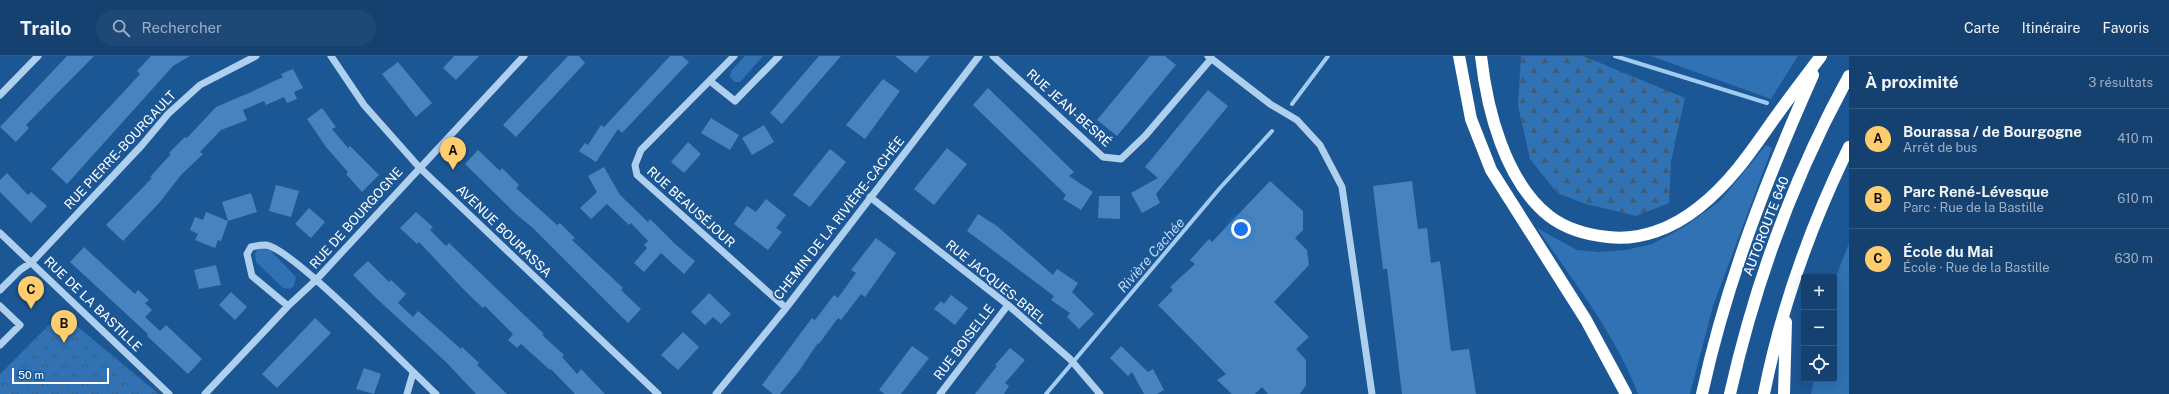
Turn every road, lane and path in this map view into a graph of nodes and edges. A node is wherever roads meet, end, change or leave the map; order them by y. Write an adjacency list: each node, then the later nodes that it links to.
1 (38, 56): 15 (street)
2 (256, 56): 20 (street, RUE PIERRE-BOURGAULT)
3 (331, 56): 17 (street, AVENUE BOURASSA)
4 (524, 56): 17 (street, RUE DE BOURGOGNE)
5 (734, 56): 14 (street, RUE BEAUSÉJOUR)
6 (779, 56): 14 (street)
7 (979, 56): 18 (street, CHEMIN DE LA RIVIÈRE-CACHÉE)
8 (993, 56): 12 (street, RUE JEAN-BESRÉ)
9 (1459, 56): 39 (highway)
10 (1481, 56): 11 (highway)
11 (1821, 56): 40 (highway)
12 (1209, 57): 38 (street)
13 (1849, 76): 41 (highway, AUTOROUTE 640)
14 (710, 81): 27 (street, RUE BEAUSÉJOUR)
15 (0, 95)
16 (1849, 147): 23 (highway)
17 (419, 167): 21 (street, RUE DE BOURGOGNE); 34 (street, AVENUE BOURASSA)
18 (870, 197): 24 (street, RUE JACQUES-BREL); 27 (street, CHEMIN DE LA RIVIÈRE-CACHÉE)
19 (0, 233): 20 (street, RUE DE LA BASTILLE)
20 (32, 262): 22 (street, RUE PIERRE-BOURGAULT); 30 (street, RUE DE LA BASTILLE)
21 (316, 280): 26 (street, RUE DE BOURGOGNE); 26 (street); 29 (street)
22 (0, 290)
23 (1787, 303): 42 (highway); 43 (highway)
24 (1008, 305): 36 (street, RUE BOISELLE); 37 (street, RUE JACQUES-BREL)
25 (0, 306): 28 (street)
26 (288, 306): 31 (street, RUE DE BOURGOGNE)
27 (786, 308): 35 (street, CHEMIN DE LA RIVIÈRE-CACHÉE)
28 (0, 345)
29 (413, 373): 32 (street); 33 (street)
30 (169, 394)
31 (205, 394)
32 (406, 394)
33 (436, 394)
34 (658, 394)
35 (716, 394)
36 (940, 394)
37 (1100, 394)
38 (1372, 394)
39 (1626, 394)
40 (1702, 394)
41 (1730, 394)
42 (1764, 394)
43 (1784, 394)

